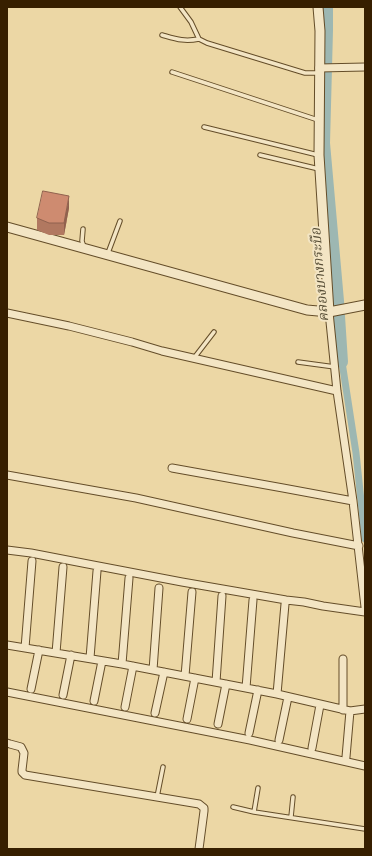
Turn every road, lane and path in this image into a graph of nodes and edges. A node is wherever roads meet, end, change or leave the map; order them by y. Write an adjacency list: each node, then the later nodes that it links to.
1 (180, 7): 4 (lane)
2 (318, 7): 6 (street)
3 (162, 35): 4 (lane)
4 (199, 40): 6 (lane)
5 (365, 67): 6 (street)
6 (320, 70): 8 (street)
7 (172, 72): 8 (lane)
8 (319, 121): 11 (street)
9 (204, 127): 11 (lane)
10 (260, 155): 12 (lane)
11 (319, 155): 12 (street)
12 (320, 170): 19 (street)
13 (120, 221): 17 (lane)
14 (7, 227): 16 (street)
15 (83, 229): 16 (lane)
16 (84, 248): 17 (street)
17 (107, 255): 19 (street)
18 (365, 305): 19 (street)
19 (330, 312): 24 (street)
20 (7, 313): 22 (street)
21 (214, 332): 22 (lane)
22 (194, 358): 25 (street)
23 (298, 362): 24 (lane)
24 (335, 367): 25 (street)
25 (337, 391): 28 (street)
26 (172, 468): 28 (street)
27 (7, 475): 29 (street)
28 (353, 501): 29 (street)
29 (359, 546): 40 (street)
30 (7, 550): 41 (street)
31 (32, 561): 43 (street)
32 (63, 567): 45 (street)
33 (98, 571): 47 (street)
34 (129, 578): 50 (street)
35 (160, 588): 52 (street)
36 (192, 592): 54 (street)
37 (222, 596): 56 (street)
38 (254, 600): 58 (street)
39 (285, 604): 62 (street)
40 (365, 607)
41 (365, 612)
42 (7, 645): 43 (street)
43 (26, 648): 44 (street)
44 (39, 650): 45 (street); 59 (street)
45 (56, 653): 46 (street)
46 (71, 655): 47 (street); 63 (street)
47 (90, 658): 49 (street)
48 (343, 659): 69 (street)
49 (102, 661): 50 (street); 65 (street)
50 (122, 664): 51 (street)
51 (134, 666): 52 (street); 67 (street)
52 (153, 670): 53 (street)
53 (164, 672): 54 (street); 70 (street)
54 (185, 676): 55 (street)
55 (195, 678): 56 (street); 71 (street)
56 (216, 682): 57 (street)
57 (226, 684): 58 (street); 72 (street)
58 (246, 688): 60 (street)
59 (31, 689)
60 (258, 690): 62 (street); 73 (street)
61 (7, 692): 78 (street)
62 (277, 694): 64 (street)
63 (63, 695)
64 (288, 697): 66 (street); 74 (street)
65 (94, 701)
66 (320, 705): 69 (street); 76 (street)
67 (125, 707)
68 (365, 709): 69 (street)
69 (346, 710): 77 (street)
70 (155, 713)
71 (187, 719)
72 (218, 724)
73 (249, 733)
74 (279, 740)
75 (7, 742): 81 (street)
76 (312, 748)
77 (346, 758)
78 (365, 766)
79 (163, 767): 81 (lane)
80 (258, 788): 84 (lane)
81 (157, 797): 87 (street)
82 (293, 797): 85 (lane)
83 (233, 807): 84 (lane)
84 (254, 812): 85 (lane)
85 (291, 817): 86 (lane)
86 (365, 829)
87 (198, 849)

